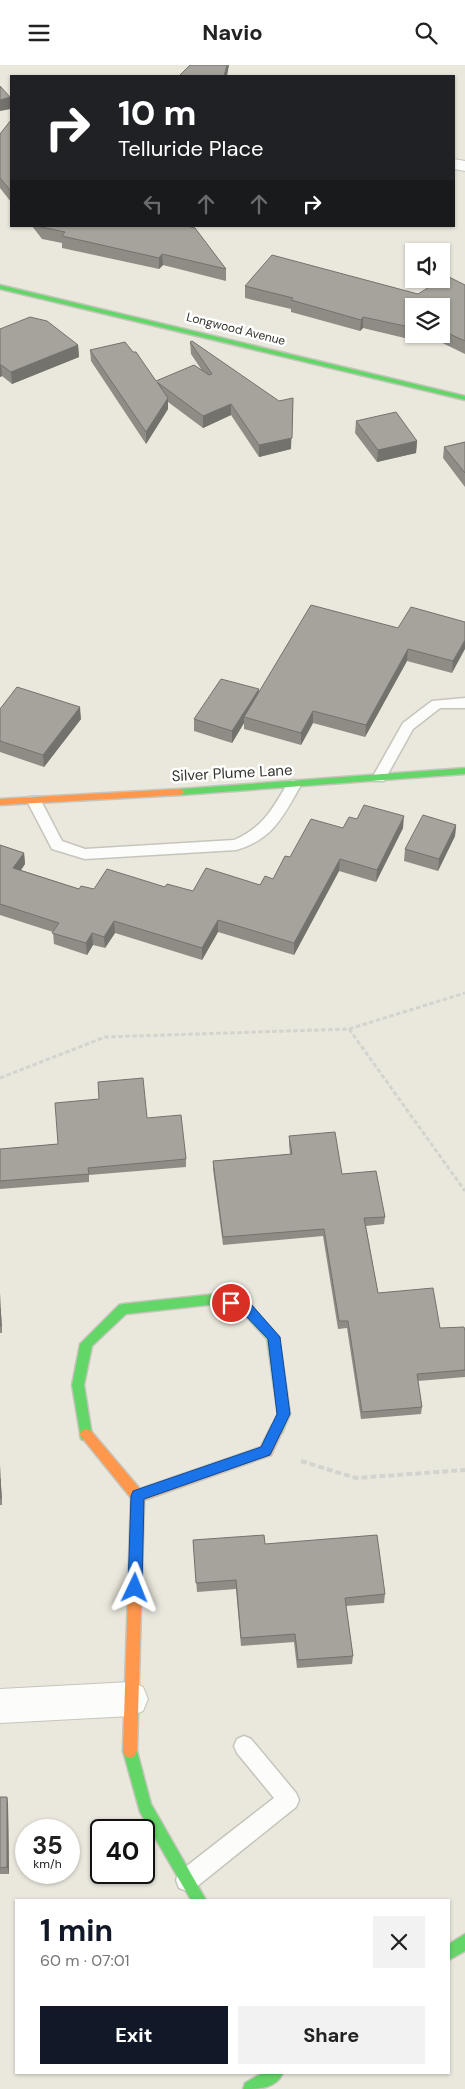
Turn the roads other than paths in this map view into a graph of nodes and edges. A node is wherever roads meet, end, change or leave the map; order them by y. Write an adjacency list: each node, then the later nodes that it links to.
1 (0, 287): 2 (street, Longwood Avenue)
2 (465, 398)
3 (465, 703): 5 (lane)
4 (465, 771): 5 (street, Silver Plume Lane)
5 (379, 778): 6 (street, Silver Plume Lane)
6 (294, 785): 7 (street, Silver Plume Lane); 7 (lane)
7 (34, 801): 8 (street, Silver Plume Lane)
8 (0, 802)
9 (138, 1496): 9 (street); 10 (street)
10 (131, 1699): 11 (street); 13 (street)
11 (0, 1705)
12 (244, 1746): 13 (lane)
13 (187, 1880): 14 (street)
14 (197, 1899)
15 (465, 1942): 16 (street)
16 (450, 1952)
17 (274, 2074): 18 (street)
18 (251, 2089)

